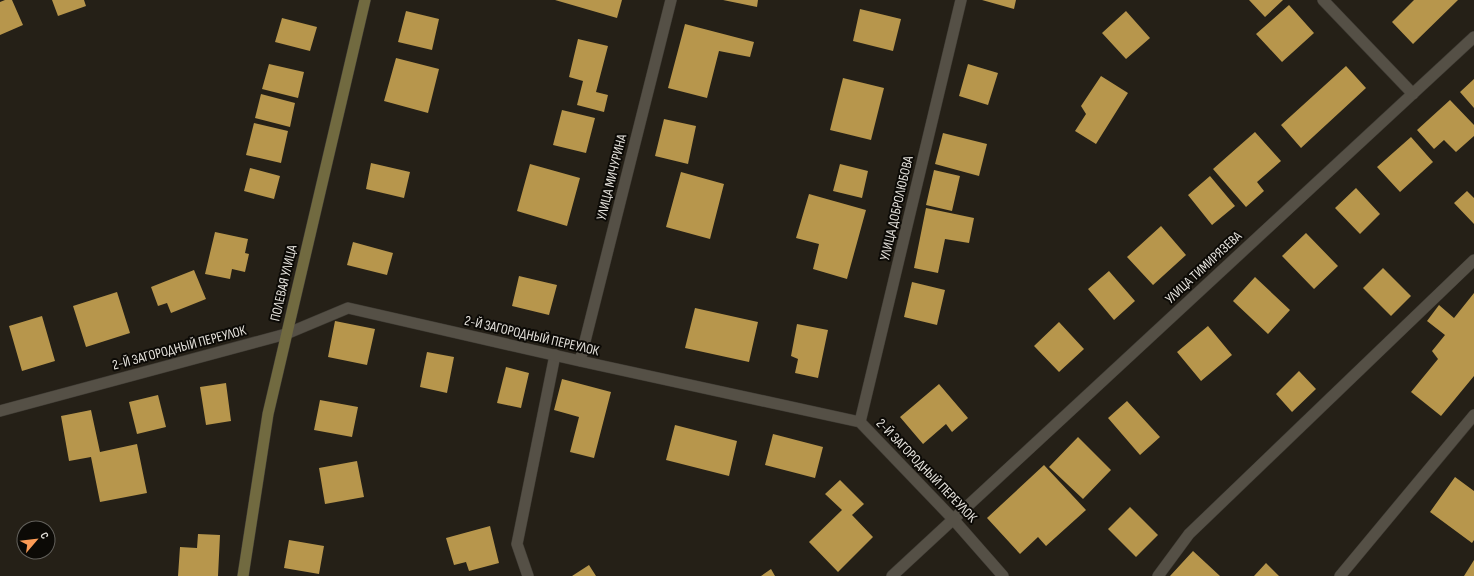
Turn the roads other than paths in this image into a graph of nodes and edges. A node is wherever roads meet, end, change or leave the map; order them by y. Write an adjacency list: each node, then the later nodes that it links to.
1 (365, 0): 8 (main road, ПОЛЕВАЯ УЛИЦА)
2 (671, 0): 10 (street, УЛИЦА МИЧУРИНА)
3 (961, 0): 13 (street, УЛИЦА ДОБРОЛЮБОВА)
4 (1323, 0): 6 (street)
5 (1474, 36): 6 (street, УЛИЦА ТИМИРЯЗЕВА)
6 (1413, 94): 14 (street, УЛИЦА ТИМИРЯЗЕВА)
7 (1474, 260): 19 (street)
8 (286, 334): 9 (street, 2-Й ЗАГОРОДНЫЙ ПЕРЕУЛОК); 11 (street, 2-Й ЗАГОРОДНЫЙ ПЕРЕУЛОК); 15 (main road, ПОЛЕВАЯ УЛИЦА)
9 (555, 355): 10 (street, 2-Й ЗАГОРОДНЫЙ ПЕРЕУЛОК); 16 (street)
10 (580, 361): 13 (street, 2-Й ЗАГОРОДНЫЙ ПЕРЕУЛОК)
11 (0, 411)
12 (1474, 415): 20 (street)
13 (860, 422): 14 (street, 2-Й ЗАГОРОДНЫЙ ПЕРЕУЛОК)
14 (953, 518): 17 (street, УЛИЦА ТИМИРЯЗЕВА); 18 (street, 2-Й ЗАГОРОДНЫЙ ПЕРЕУЛОК)
15 (243, 576)
16 (528, 576)
17 (892, 576)
18 (1004, 576)
19 (1158, 576)
20 (1340, 576)

